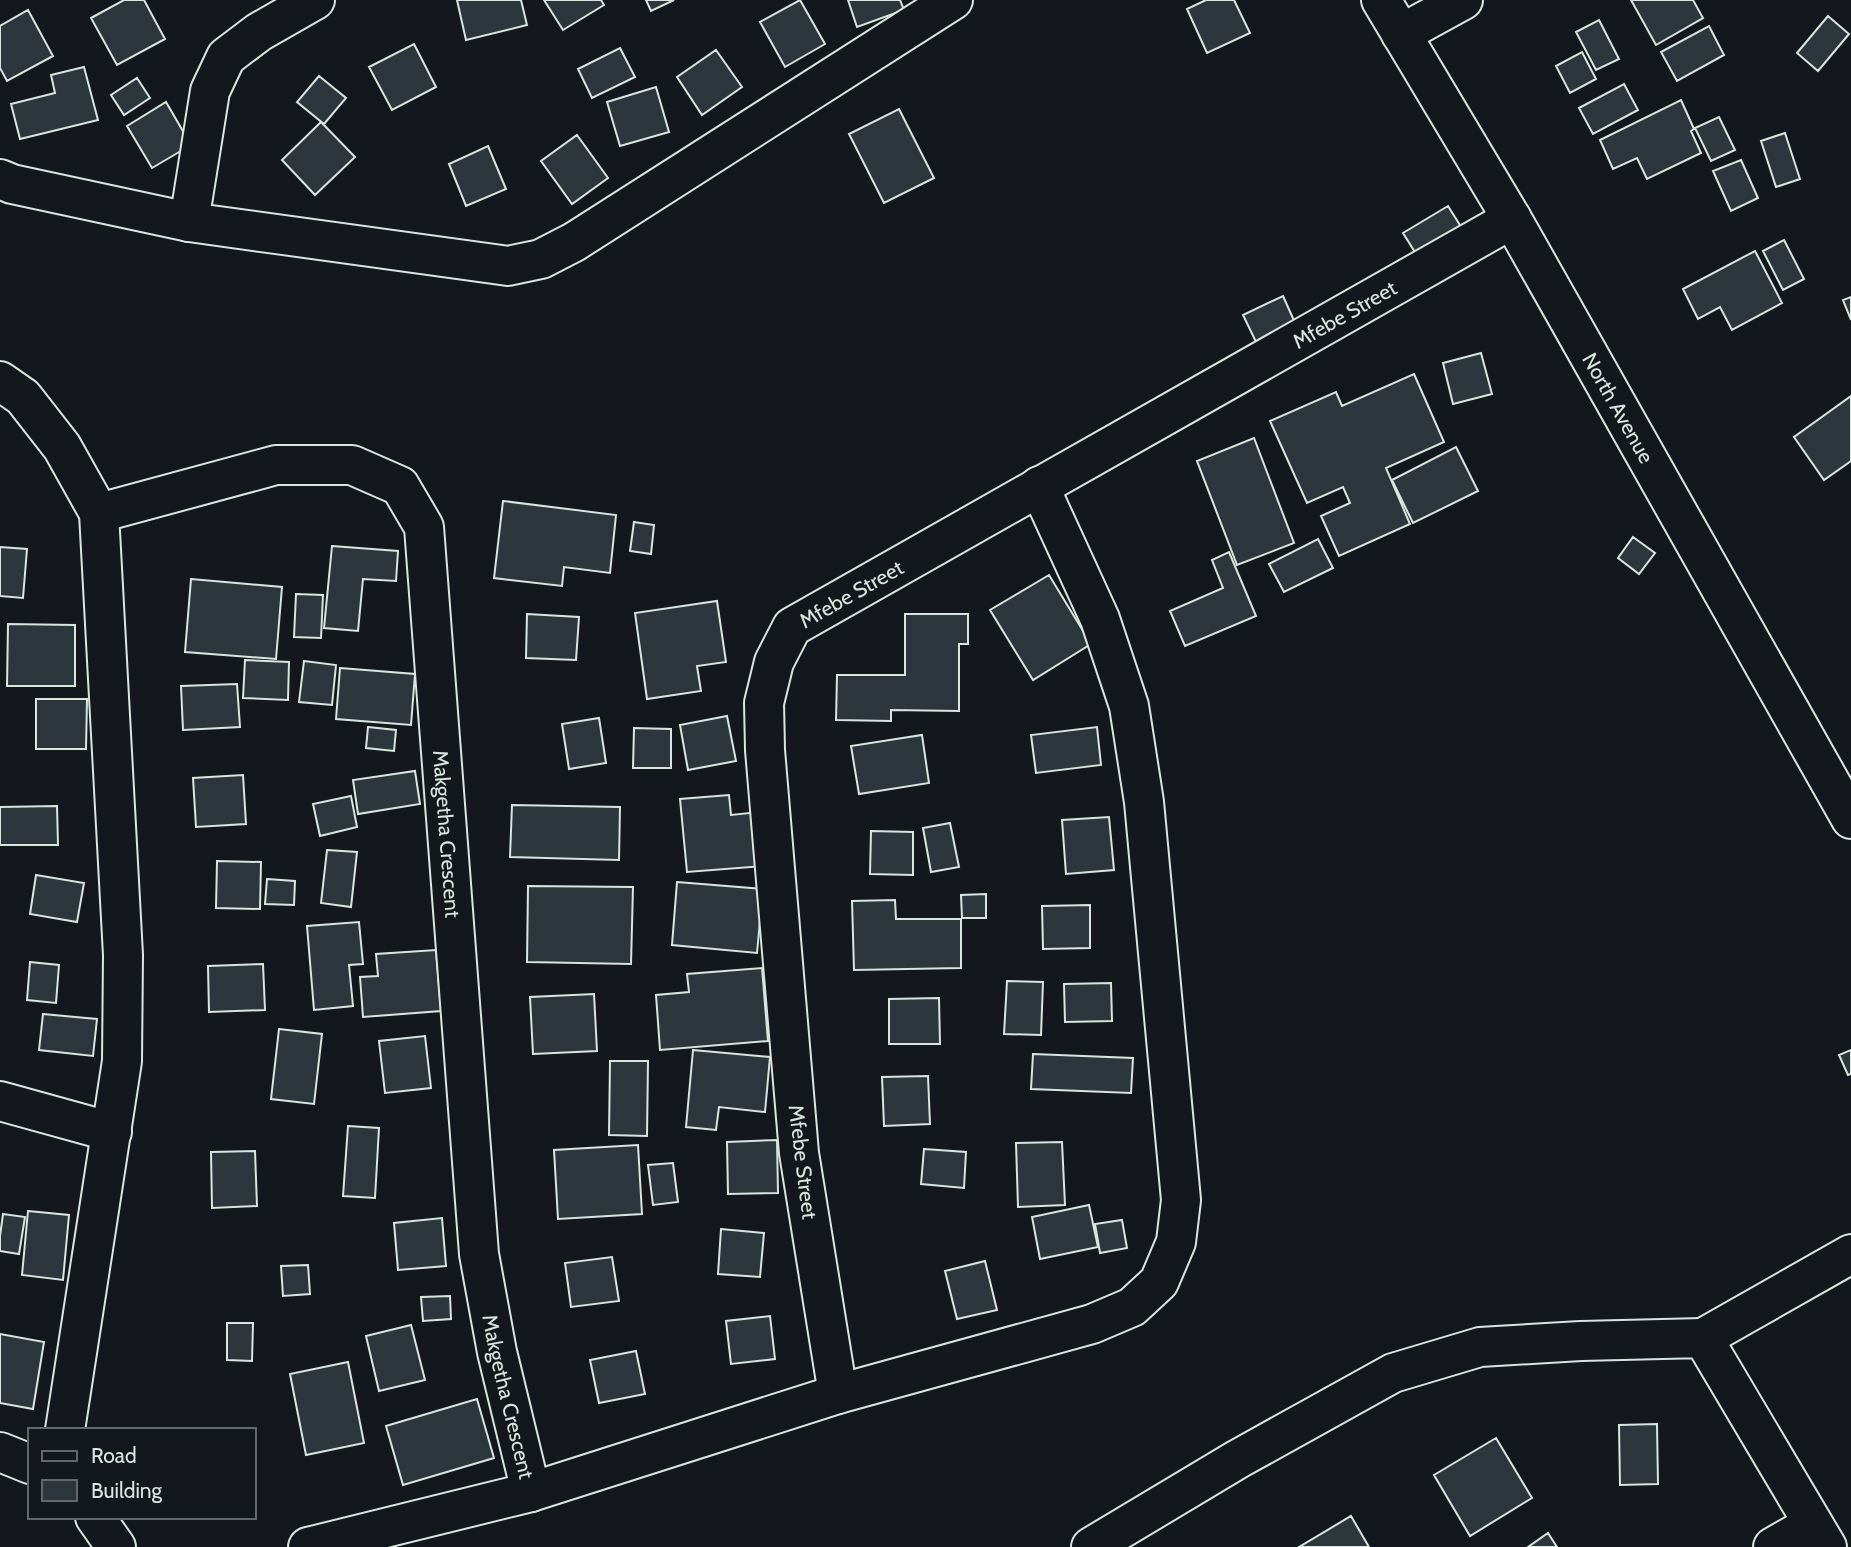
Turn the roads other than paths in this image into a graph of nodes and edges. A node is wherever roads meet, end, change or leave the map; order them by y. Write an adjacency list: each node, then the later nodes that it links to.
1 (315, 0): 8 (street)
2 (1381, 0): 5 (street, North Avenue)
3 (1463, 0): 5 (street)
4 (949, 1): 8 (street)
5 (1401, 34): 7 (street, North Avenue)
6 (0, 179): 8 (street)
7 (1512, 219): 10 (street, Mfebe Street); 12 (street, North Avenue)
8 (189, 222)
9 (0, 381): 11 (street)
10 (1039, 486): 17 (street, Mfebe Street); 17 (street)
11 (99, 513): 14 (street); 21 (street, Makgetha Crescent)
12 (1850, 817)
13 (0, 1101): 14 (street)
14 (112, 1132): 18 (street)
15 (1851, 1254): 16 (street)
16 (1703, 1338): 23 (street); 26 (street)
17 (838, 1394): 21 (street)
18 (65, 1428)
19 (0, 1452): 20 (street)
20 (28, 1463)
21 (531, 1492): 25 (street)
22 (96, 1519): 24 (street)
23 (1820, 1535): 27 (street)
24 (116, 1547)
25 (308, 1547)
26 (1091, 1547)
27 (1773, 1547)

